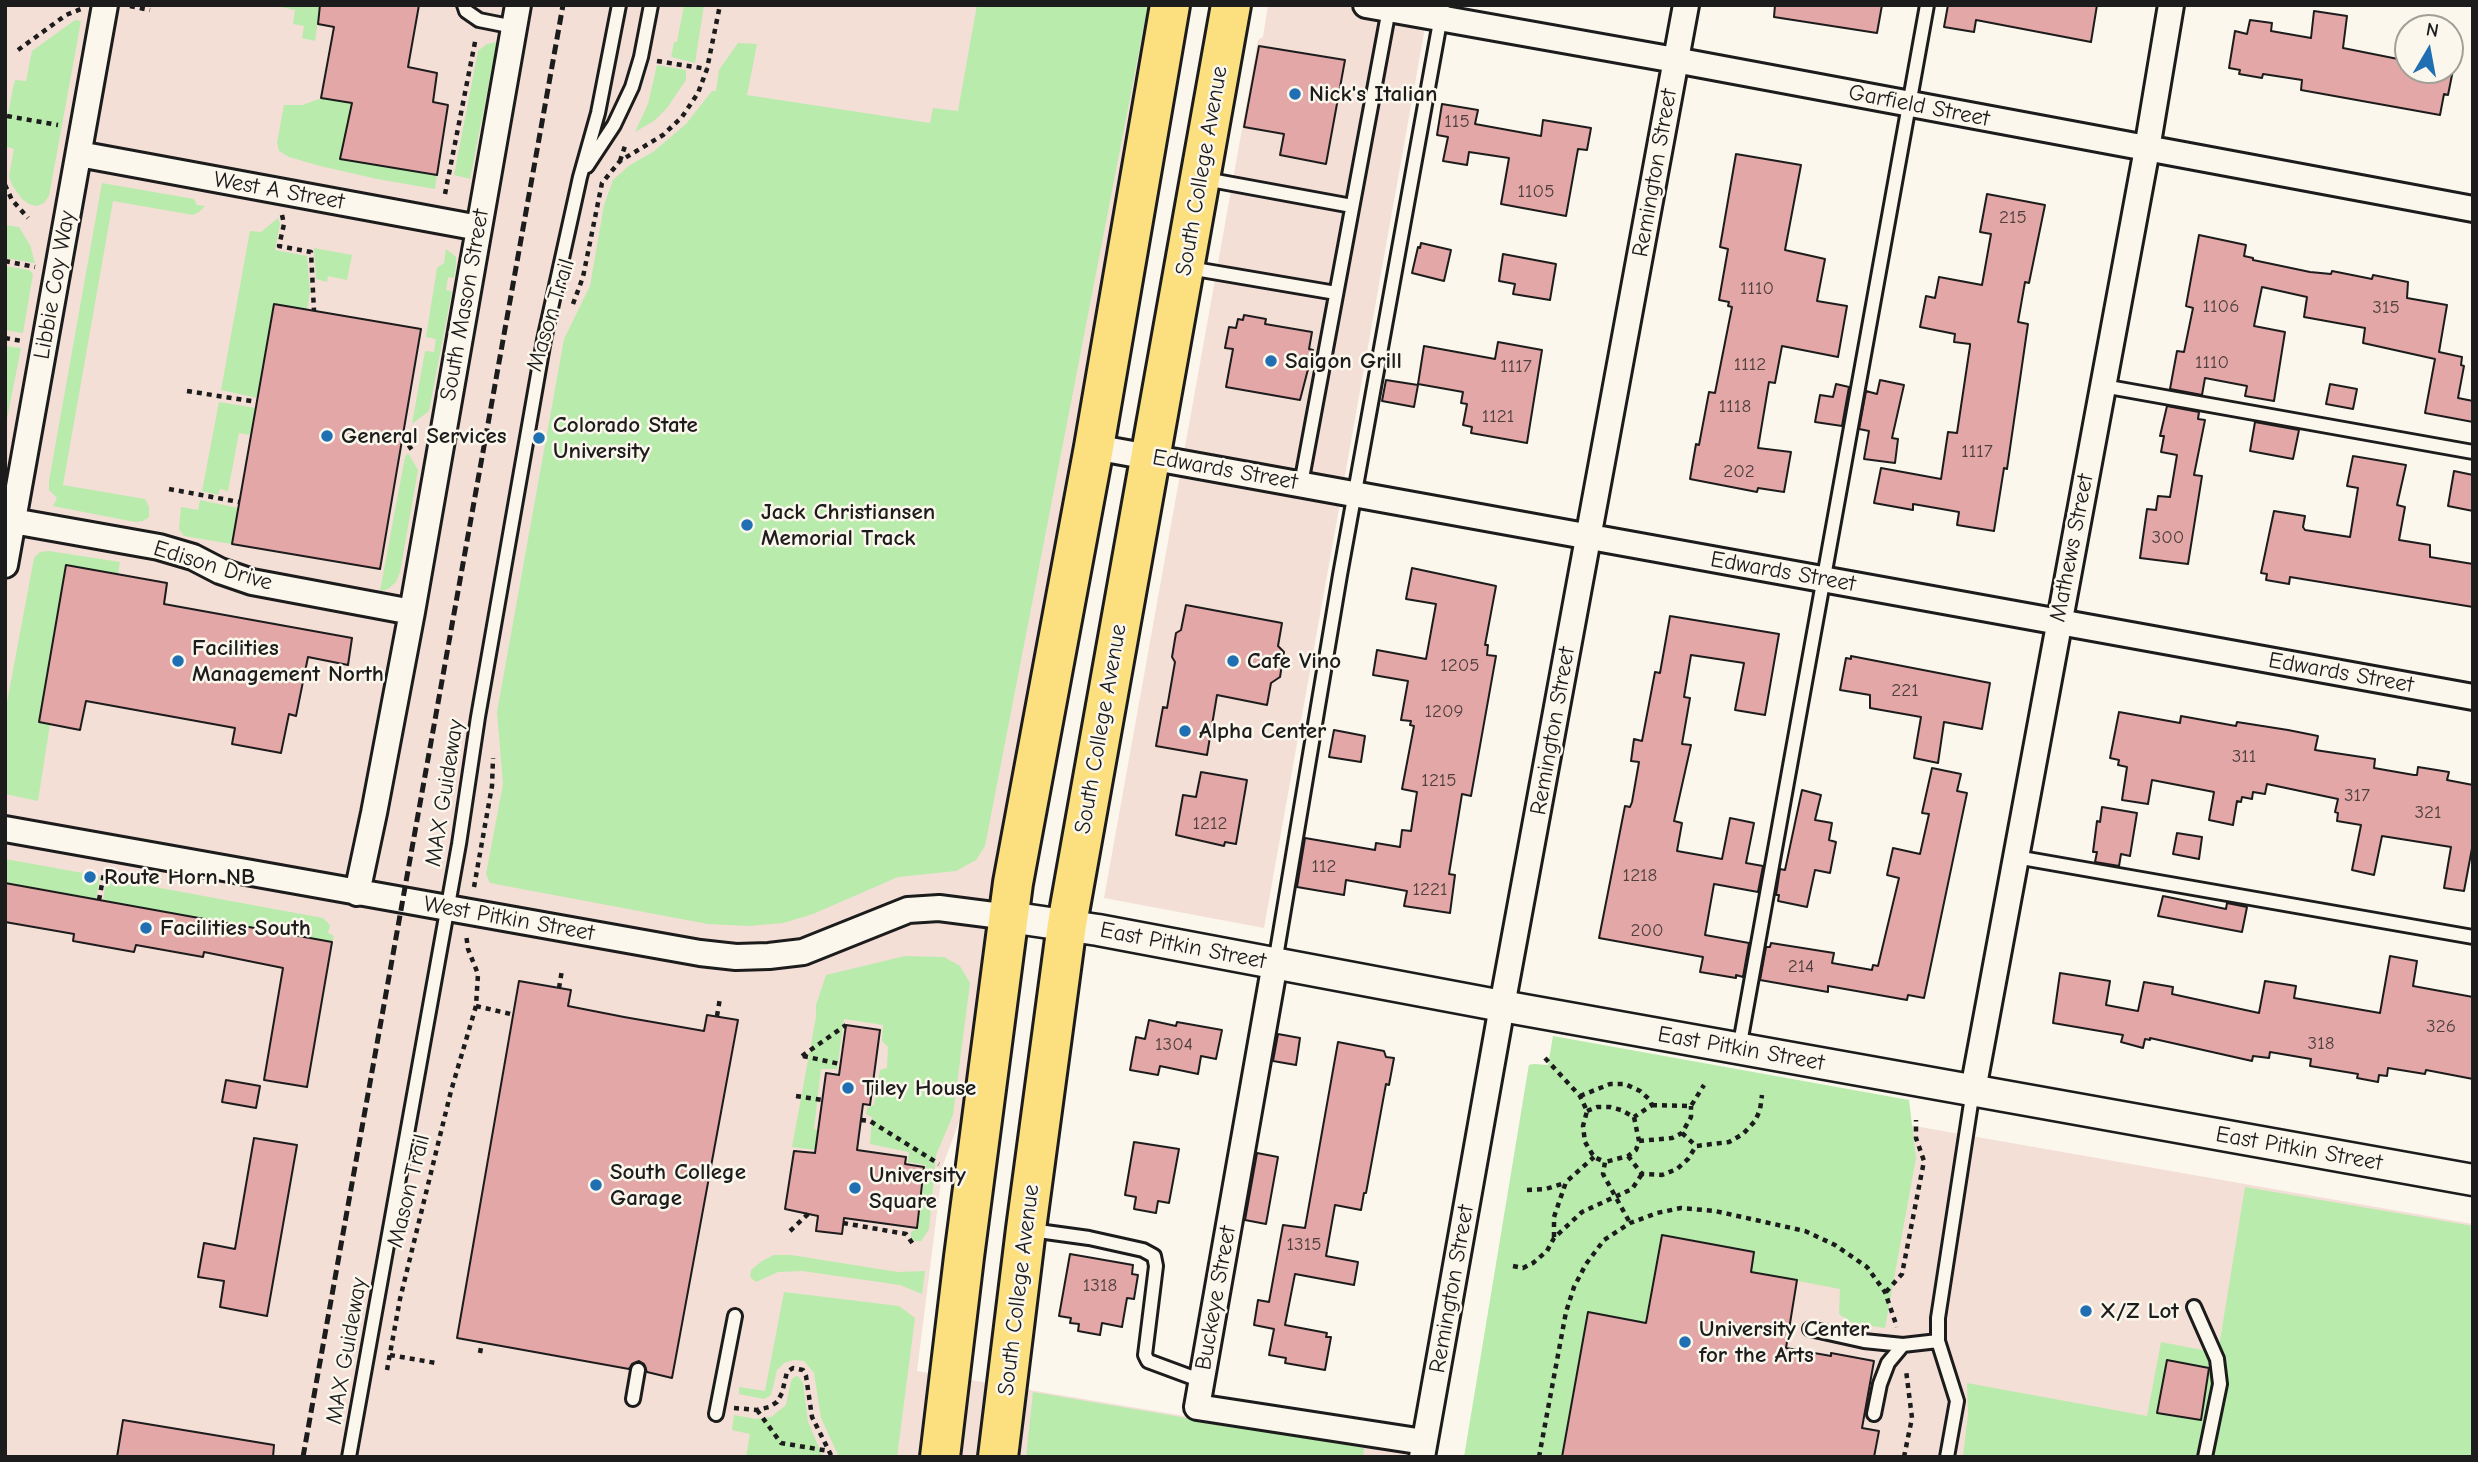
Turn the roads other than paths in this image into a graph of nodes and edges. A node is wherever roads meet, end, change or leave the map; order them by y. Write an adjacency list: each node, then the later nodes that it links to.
1 (464, 5): 12 (lane)
2 (619, 5): 17 (lane, MAX Guideway)
3 (650, 5): 17 (lane, MAX Guideway)
4 (1170, 5): 25 (highway)
5 (1231, 5): 18 (highway, South College Avenue)
6 (1685, 5): 13 (street, Remington Street)
7 (1927, 5): 14 (lane)
8 (2171, 5): 15 (street, Mathews Street)
9 (96, 7): 16 (street, Libbie Coy Way)
10 (1377, 7): 11 (street, Garfield Street); 19 (lane)
11 (1442, 11): 13 (street, Garfield Street); 29 (lane)
12 (516, 16): 21 (street, South Mason Street)
13 (1675, 60): 14 (street, Garfield Street); 31 (street, Remington Street)
14 (1908, 103): 15 (street, Garfield Street); 33 (lane)
15 (2147, 149): 20 (street, Garfield Street); 24 (street, Mathews Street)
16 (79, 154): 21 (street, West A Street); 30 (street, Libbie Coy Way)
17 (580, 177): 40 (lane, MAX Guideway)
18 (1201, 178): 19 (lane); 22 (highway, South College Avenue)
19 (1352, 206): 23 (lane)
20 (2473, 209)
21 (479, 228): 34 (street, South Mason Street)
22 (1185, 267): 23 (lane); 27 (highway, South College Avenue)
23 (1336, 293): 28 (lane)
24 (2103, 386): 26 (lane); 35 (street, Mathews Street)
25 (1094, 447): 27 (street, Edwards Street); 41 (highway)
26 (2473, 452)
27 (1151, 457): 28 (street, Edwards Street); 42 (highway, South College Avenue)
28 (1301, 484): 29 (street, Edwards Street)
29 (1355, 494): 31 (street, Edwards Street); 44 (lane)
30 (13, 522): 32 (street, Libbie Coy Way); 34 (street, Edison Drive)
31 (1589, 537): 33 (street, Edwards Street); 45 (street, Remington Street)
32 (5, 565)
33 (1824, 579): 35 (street, Edwards Street); 46 (lane)
34 (412, 611): 39 (street, South Mason Street)
35 (2058, 622): 36 (street, Edwards Street); 38 (street, Mathews Street)
36 (2473, 697)
37 (5, 829): 39 (street, West Pitkin Street)
38 (2015, 857): 43 (lane); 47 (street, Mathews Street)
39 (357, 892): 40 (street, West Pitkin Street)
40 (447, 908): 41 (street, West Pitkin Street); 61 (lane, MAX Guideway)
41 (1009, 917): 42 (street, East Pitkin Street); 62 (highway)
42 (1067, 924): 44 (street, East Pitkin Street); 49 (highway, South College Avenue)
43 (2473, 937)
44 (1275, 963): 45 (street, East Pitkin Street); 56 (street, Buckeye Street)
45 (1502, 1006): 46 (street, East Pitkin Street); 60 (street, Remington Street)
46 (1739, 1049): 47 (street, East Pitkin Street)
47 (1973, 1090): 48 (street, East Pitkin Street); 53 (lane)
48 (2473, 1181)
49 (1026, 1229): 56 (lane); 63 (highway, South College Avenue)
50 (2194, 1307): 65 (lane)
51 (735, 1316): 58 (lane)
52 (1810, 1329): 54 (lane)
53 (1938, 1341): 54 (lane); 64 (lane)
54 (1903, 1345): 59 (lane)
55 (638, 1370): 57 (lane)
56 (1202, 1381): 60 (street, Buckeye Street)
57 (633, 1399)
58 (716, 1413)
59 (1874, 1414)
60 (1423, 1450)
61 (349, 1457)
62 (940, 1457)
63 (998, 1457)
64 (1947, 1457)
65 (2205, 1457)

